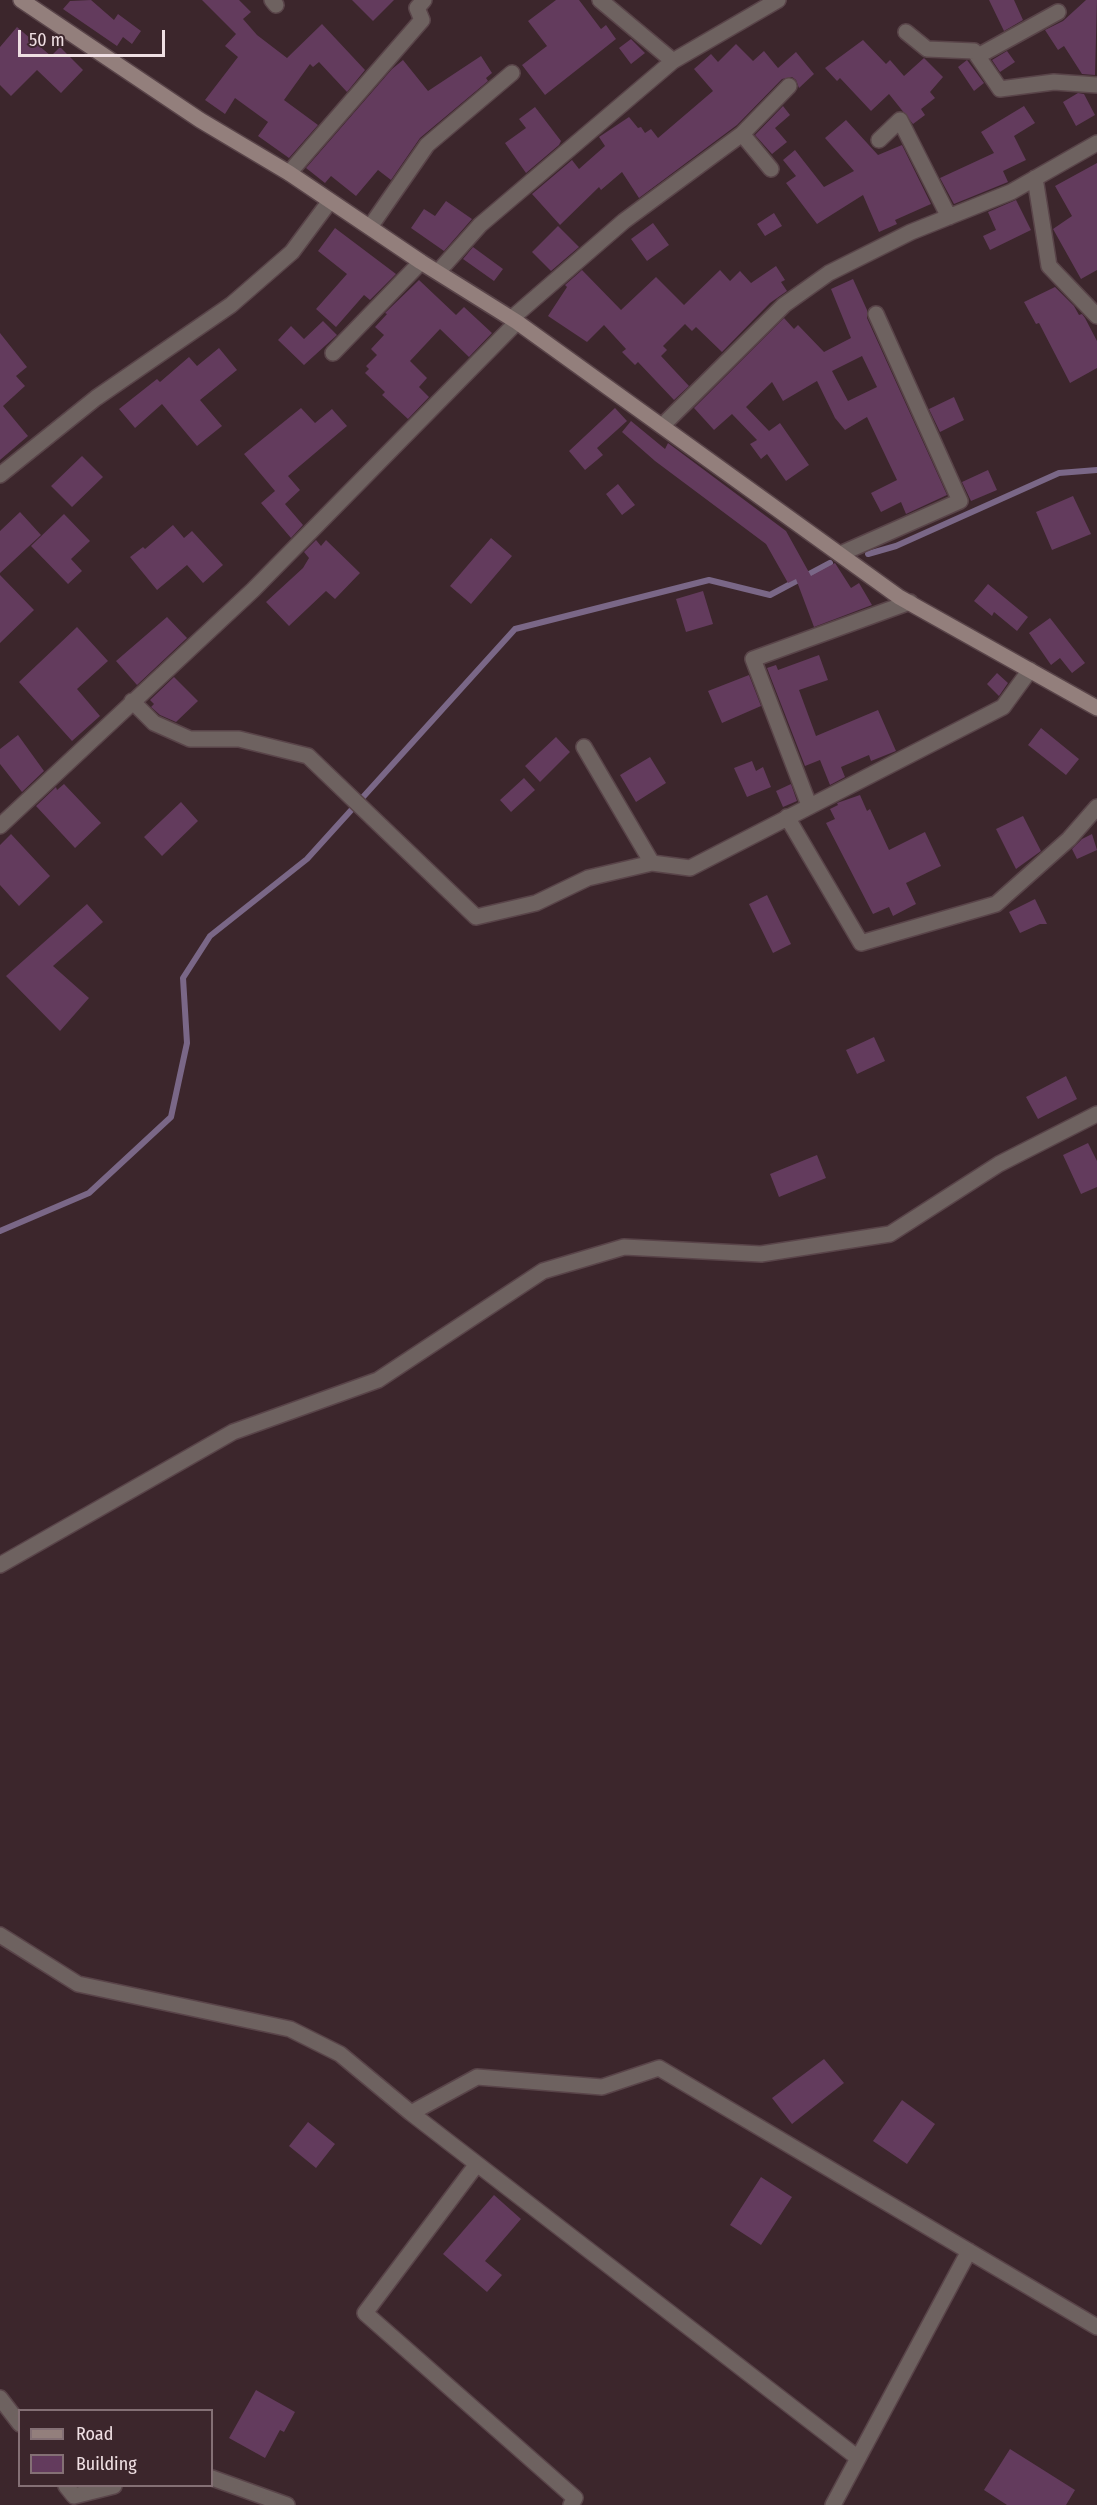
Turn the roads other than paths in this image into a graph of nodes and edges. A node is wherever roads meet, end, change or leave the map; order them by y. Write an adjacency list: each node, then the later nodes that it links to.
1 (21, 0): 16 (street)
2 (424, 0): 16 (street)
3 (600, 0): 8 (street)
4 (778, 0): 8 (street)
5 (1058, 12): 7 (street)
6 (906, 32): 7 (street)
7 (978, 56): 10 (street)
8 (673, 62): 22 (street)
9 (512, 73): 20 (street)
10 (1097, 85)
11 (789, 86): 12 (street)
12 (742, 134): 15 (street); 25 (street)
13 (879, 140): 19 (street)
14 (1097, 143): 17 (street)
15 (771, 170)
16 (289, 173): 18 (street)
17 (1035, 178): 19 (street); 24 (street)
18 (330, 201): 20 (street); 28 (street)
19 (949, 217): 27 (street)
20 (370, 227): 21 (street)
21 (421, 261): 22 (street); 26 (street)
22 (438, 272): 25 (street)
23 (876, 314): 29 (street)
24 (1097, 316)
25 (515, 320): 27 (street); 32 (street)
26 (333, 353)
27 (662, 426): 29 (street)
28 (0, 475)
29 (840, 554): 30 (street)
30 (910, 602): 31 (street); 35 (street)
31 (1030, 670): 33 (street); 35 (street)
32 (132, 701): 38 (street); 39 (street)
33 (1097, 708)
34 (584, 747): 39 (street)
35 (809, 805): 37 (street)
36 (1097, 807): 37 (street)
37 (787, 817): 39 (street)
38 (0, 825)
39 (652, 863)
40 (1097, 1114): 41 (street)
41 (0, 1565)
42 (0, 1935): 43 (street)
43 (411, 2113): 44 (street); 45 (street)
44 (477, 2164): 49 (street); 54 (street)
45 (969, 2251): 46 (street); 49 (street)
46 (1097, 2327)
47 (0, 2398): 48 (street)
48 (18, 2421)
49 (858, 2458): 55 (street)
50 (213, 2478): 53 (street)
51 (67, 2487): 52 (street)
52 (110, 2487)
53 (287, 2505)
54 (571, 2505)
55 (833, 2505)

